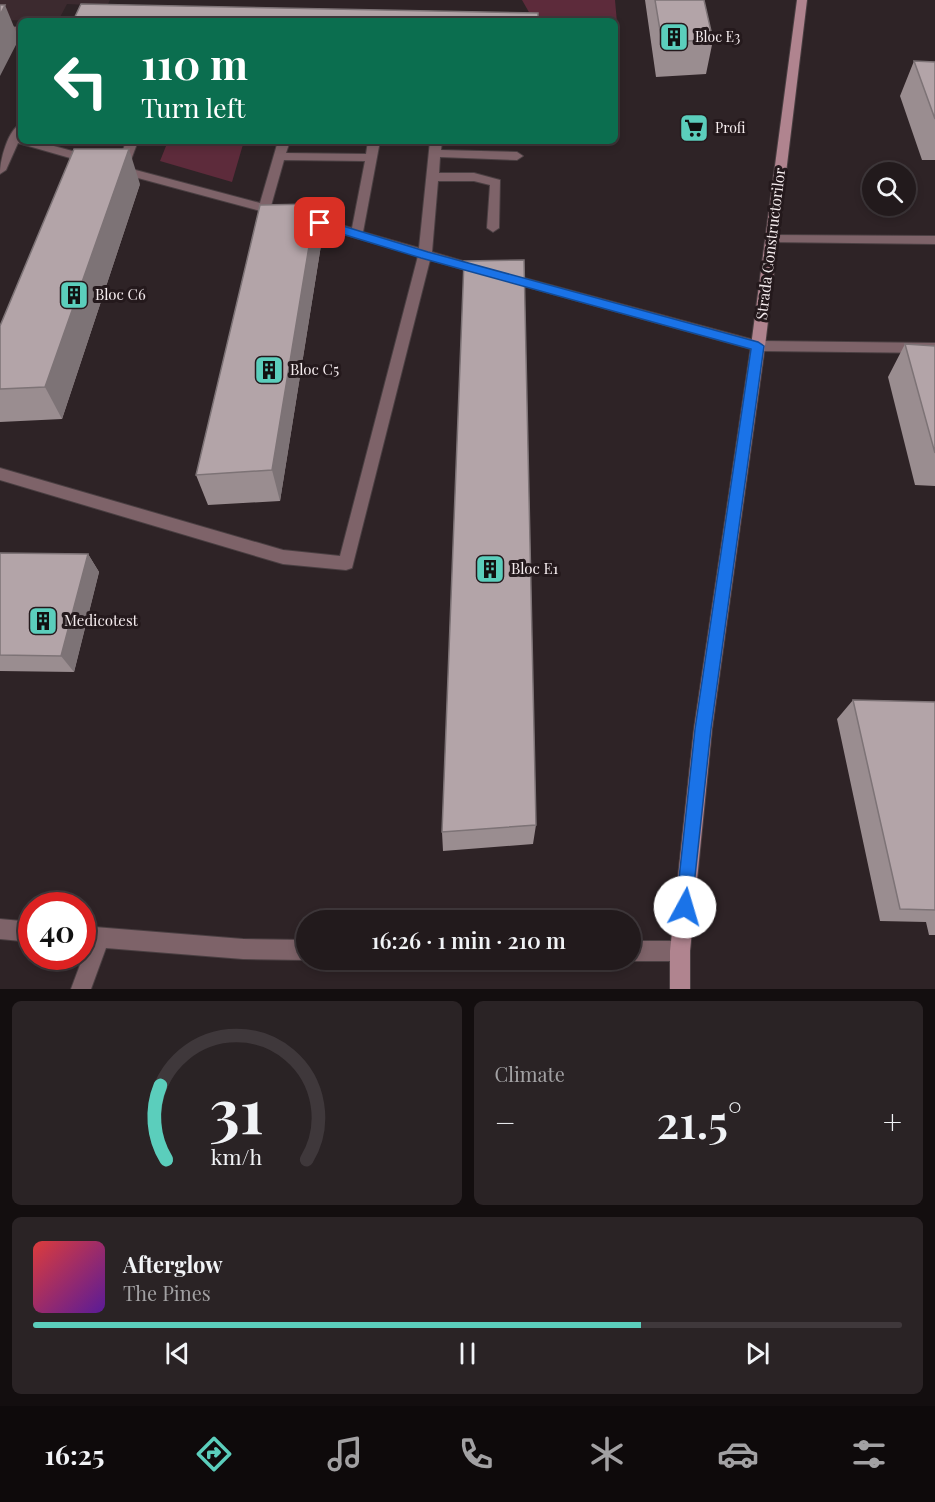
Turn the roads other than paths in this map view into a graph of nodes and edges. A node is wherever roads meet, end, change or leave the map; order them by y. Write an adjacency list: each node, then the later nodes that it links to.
1 (802, 0): 19 (street, Strada Constructorilor)
2 (0, 30): 3 (lane)
3 (18, 30)
4 (18, 134): 13 (lane)
5 (47, 144): 14 (lane)
6 (131, 144): 14 (lane)
7 (283, 144): 10 (lane)
8 (373, 144): 12 (lane)
9 (435, 147): 11 (lane); 15 (lane)
10 (279, 156): 12 (lane); 16 (lane)
11 (517, 156)
12 (371, 158): 18 (lane)
13 (0, 170)
14 (121, 170): 16 (lane)
15 (432, 177): 17 (lane); 21 (lane)
16 (264, 208): 18 (lane)
17 (493, 228)
18 (357, 233): 21 (lane)
19 (772, 239): 20 (lane); 22 (street, Strada Constructorilor)
20 (934, 243)
21 (425, 255): 22 (lane); 24 (lane)
22 (758, 346): 23 (lane); 30 (street, Strada Constructorilor)
23 (935, 348)
24 (0, 474)
25 (0, 929): 26 (lane)
26 (18, 931)
27 (96, 937): 28 (lane)
28 (296, 950)
29 (641, 951): 30 (lane)
30 (680, 951): 33 (street, Strada Constructorilor)
31 (85, 970): 32 (lane)
32 (81, 989)
33 (680, 989)

